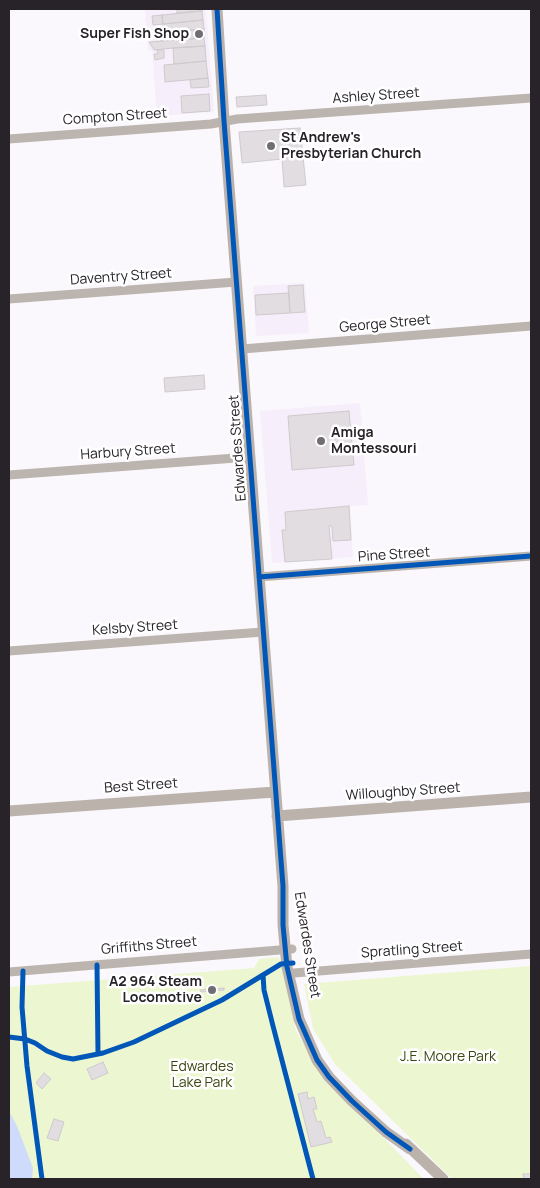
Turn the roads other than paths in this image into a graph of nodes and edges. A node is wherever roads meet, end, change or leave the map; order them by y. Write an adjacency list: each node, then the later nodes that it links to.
1 (217, 9): 3 (street, Edwardes Street)
2 (531, 98): 3 (street, Ashley Street)
3 (224, 121): 4 (street, Compton Street); 5 (street, Edwardes Street)
4 (9, 139)
5 (236, 282): 6 (street, Daventry Street); 8 (street, Edwardes Street)
6 (9, 299)
7 (531, 326): 8 (street, George Street)
8 (242, 349): 9 (street, Edwardes Street)
9 (249, 457): 10 (street, Harbury Street); 12 (street, Edwardes Street)
10 (9, 475)
11 (531, 556): 12 (street, Pine Street)
12 (259, 577): 13 (street, Edwardes Street)
13 (263, 632): 14 (street, Kelsby Street); 15 (street, Edwardes Street)
14 (9, 651)
15 (275, 792): 17 (street, Best Street); 18 (street, Edwardes Street)
16 (531, 797): 18 (street, Willoughby Street)
17 (9, 812)
18 (277, 816): 19 (street, Edwardes Street)
19 (288, 949): 21 (street, Griffiths Street); 22 (street, Edwardes Street); 23 (street, Edwardes Street)
20 (531, 954): 22 (street, Spratling Street)
21 (9, 972)
22 (294, 973): 23 (street, Edwardes Street)
23 (410, 1149): 24 (street, Edwardes Street)
24 (443, 1179)

